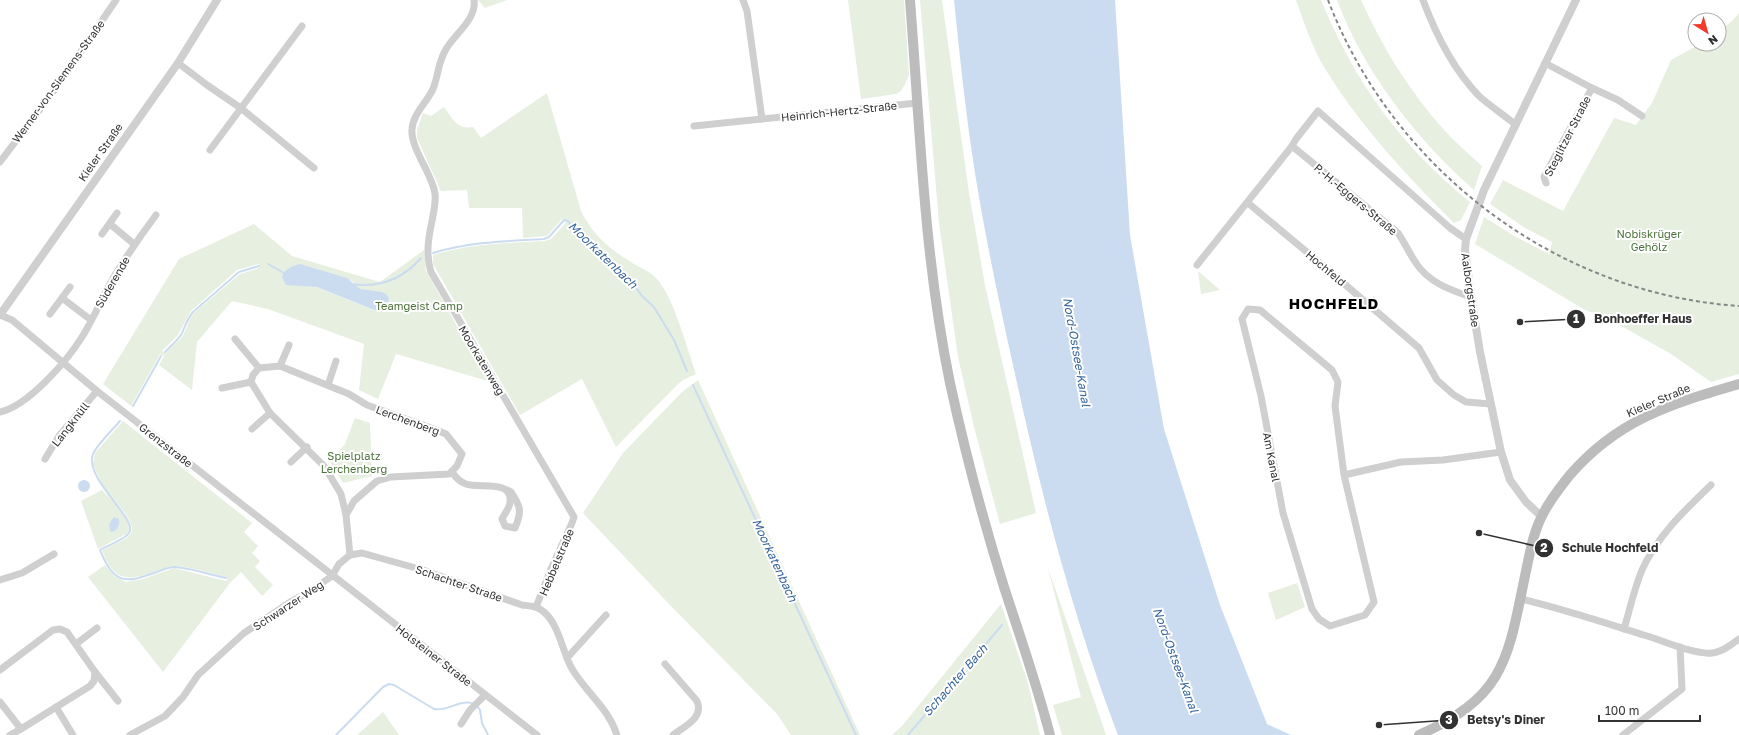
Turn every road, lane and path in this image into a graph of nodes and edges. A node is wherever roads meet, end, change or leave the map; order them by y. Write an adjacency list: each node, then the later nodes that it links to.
1 (116, 0): 20 (street, Werner-von-Siemens-Straße)
2 (217, 0): 9 (street, Kieler Straße)
3 (474, 0): 61 (street, Moorkatenweg)
4 (743, 0): 15 (street)
5 (910, 0): 12 (main road)
6 (1423, 0): 16 (street)
7 (1576, 0): 10 (street, Aalborgstraße)
8 (302, 26): 13 (street)
9 (178, 63): 13 (street); 35 (street, Kieler Straße)
10 (1545, 63): 11 (street, Steglitzer Straße); 16 (street, Aalborgstraße)
11 (1592, 88): 14 (street, Steglitzer Straße); 22 (street, Steglitzer Straße)
12 (917, 103): 15 (street, Heinrich-Hertz-Straße); 91 (main road)
13 (242, 109): 19 (street); 21 (street)
14 (1642, 116)
15 (762, 119): 17 (street, Heinrich-Hertz-Straße)
16 (1516, 125): 28 (street, Aalborgstraße)
17 (694, 126)
18 (1292, 146): 23 (street); 28 (street); 32 (street, P.-H.-Eggers-Straße)
19 (210, 150)
20 (0, 162)
21 (314, 168)
22 (1546, 183)
23 (1248, 203): 30 (street); 48 (street, Hochfeld)
24 (117, 214): 26 (street)
25 (156, 215): 29 (street, Süderende)
26 (110, 224): 27 (street); 29 (street, Süderende)
27 (102, 234)
28 (1466, 239): 32 (street, Aalborgstraße)
29 (134, 244): 36 (street, Süderende)
30 (1197, 265)
31 (70, 287): 33 (street)
32 (1471, 297): 48 (street, Aalborgstraße)
33 (62, 298): 34 (street); 36 (street, Süderende)
34 (50, 314)
35 (0, 315): 40 (street, Grenzstraße)
36 (91, 320): 40 (street, Süderende)
37 (235, 339): 42 (street)
38 (289, 345): 41 (street)
39 (336, 361): 45 (street)
40 (62, 363): 47 (street, Grenzstraße); 49 (street, Süderende)
41 (280, 366): 42 (street, Lerchenberg); 45 (street, Lerchenberg)
42 (259, 368): 43 (street)
43 (251, 382): 46 (street); 50 (street)
44 (1739, 384): 62 (main road, Kieler Straße)
45 (328, 385): 56 (street, Lerchenberg)
46 (222, 388)
47 (97, 391): 54 (street, Langknüll); 65 (street, Grenzstraße)
48 (1491, 404): 53 (street, Aalborgstraße)
49 (0, 412)
50 (270, 413): 51 (street); 52 (street)
51 (252, 429)
52 (307, 447): 55 (street); 60 (street)
53 (1501, 452): 57 (street); 62 (street, Aalborgstraße)
54 (45, 459)
55 (291, 462)
56 (452, 472): 59 (street); 60 (street)
57 (1344, 475): 57 (street, Am Kanal)
58 (1711, 485): 71 (street)
59 (506, 490): 59 (street)
60 (346, 515): 64 (street)
61 (574, 516): 68 (street, Hebbelstraße)
62 (1541, 516): 67 (main road, Kieler Straße)
63 (54, 554): 66 (street)
64 (350, 555): 65 (street); 68 (street, Schachter Straße)
65 (332, 576): 79 (street, Holsteiner Straße); 87 (street, Schwarzer Weg)
66 (0, 580)
67 (1521, 599): 71 (street); 92 (main road, Kieler Straße)
68 (536, 607): 75 (street, Schachter Straße)
69 (606, 616): 75 (street)
70 (97, 628): 73 (street)
71 (1624, 629): 74 (street)
72 (1739, 639): 74 (street)
73 (76, 644): 77 (street); 78 (street)
74 (1680, 647): 93 (street)
75 (567, 658): 89 (street, Schachter Straße)
76 (665, 664): 90 (street)
77 (0, 670)
78 (95, 672): 80 (street); 82 (street)
79 (485, 694): 83 (street); 88 (street, Holsteiner Straße)
80 (118, 701)
81 (0, 702): 84 (street)
82 (56, 707): 84 (street); 86 (street)
83 (461, 724)
84 (21, 729): 85 (street)
85 (10, 735)
86 (73, 735)
87 (130, 735)
88 (537, 735)
89 (617, 735)
90 (673, 735)
91 (1050, 735)
92 (1419, 735)
93 (1623, 735)

